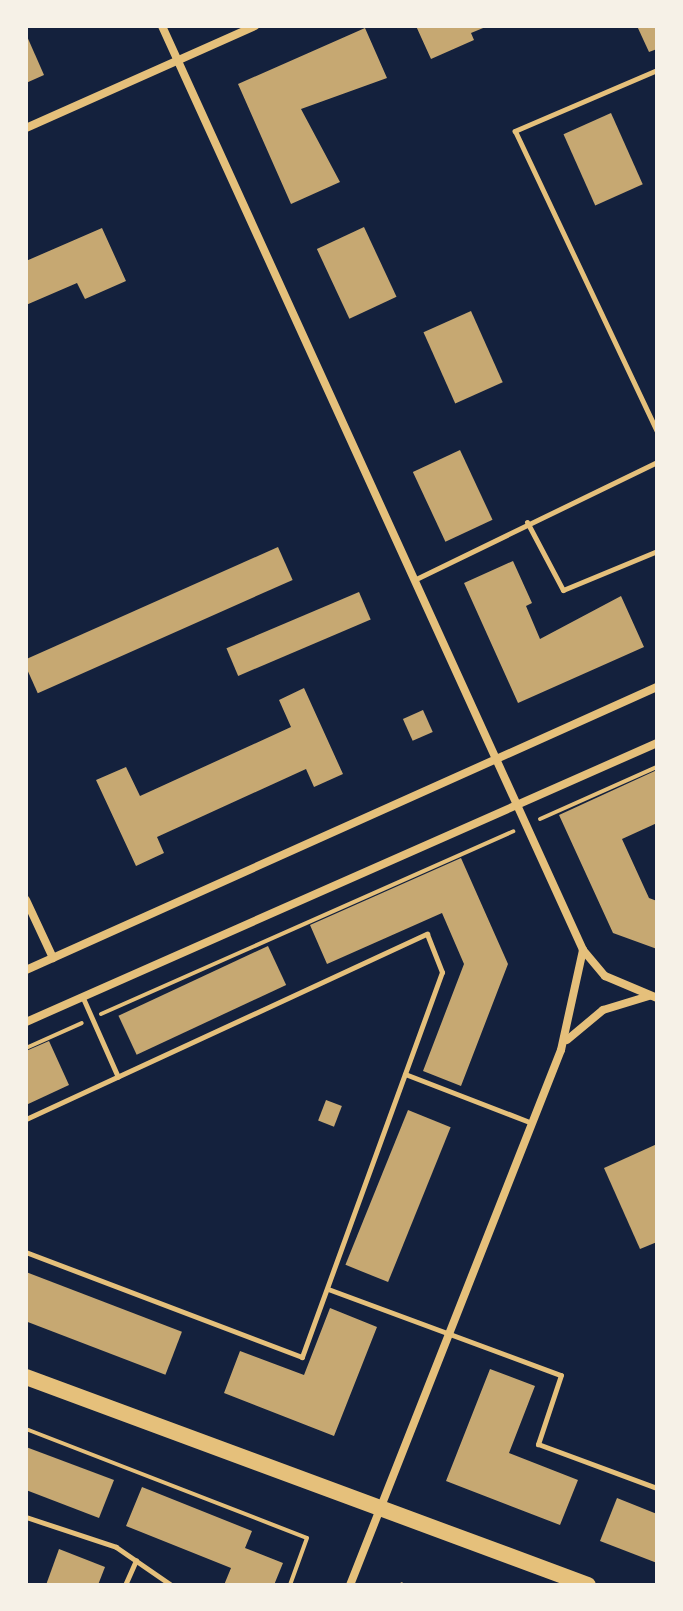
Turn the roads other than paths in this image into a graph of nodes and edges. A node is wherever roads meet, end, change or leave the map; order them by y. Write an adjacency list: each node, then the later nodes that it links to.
1 (162, 26): 3 (street)
2 (255, 26): 3 (street)
3 (177, 61): 5 (street); 10 (street)
4 (657, 70): 6 (lane)
5 (26, 128)
6 (657, 431)
7 (657, 462): 8 (lane)
8 (527, 522): 9 (lane); 10 (lane)
9 (657, 551)
10 (416, 579): 13 (street)
11 (657, 687): 13 (street)
12 (657, 743): 14 (street)
13 (498, 758): 14 (street); 17 (street)
14 (520, 804): 16 (street); 19 (street)
15 (26, 900): 17 (street)
16 (583, 950): 20 (street); 22 (street)
17 (53, 958): 18 (street)
18 (26, 970)
19 (82, 997): 21 (street); 24 (lane)
20 (653, 997): 22 (street)
21 (26, 1022)
22 (561, 1050): 26 (street)
23 (405, 1074): 24 (lane); 26 (lane); 28 (lane)
24 (118, 1077): 25 (lane)
25 (26, 1119)
26 (532, 1123): 29 (street)
27 (26, 1252): 28 (lane)
28 (328, 1289): 29 (lane)
29 (449, 1332): 31 (lane); 32 (street)
30 (26, 1377): 32 (main road)
31 (657, 1488)
32 (383, 1505): 37 (street); 38 (main road)
33 (26, 1517): 34 (lane)
34 (136, 1560): 35 (lane); 36 (lane)
35 (125, 1585)
36 (171, 1585)
37 (350, 1585)
38 (588, 1585)

